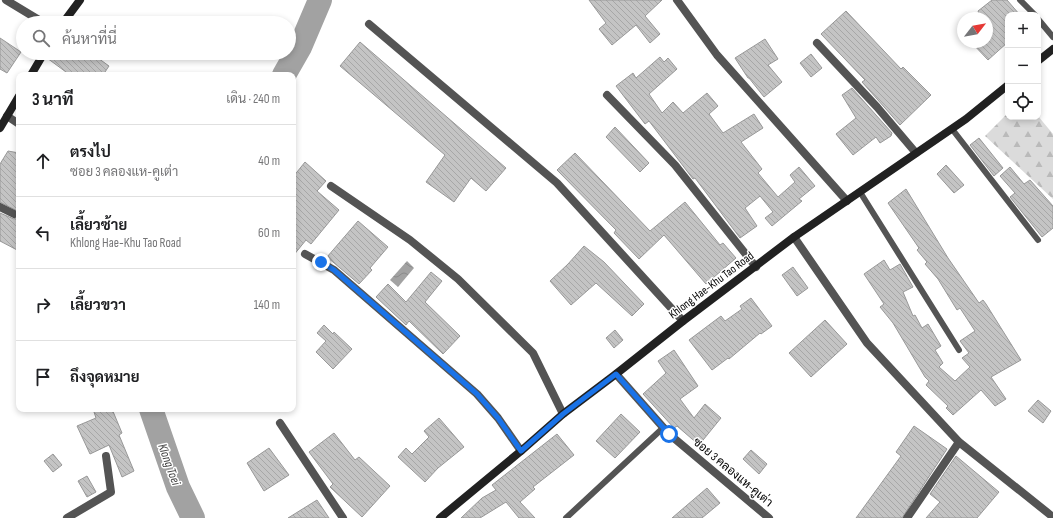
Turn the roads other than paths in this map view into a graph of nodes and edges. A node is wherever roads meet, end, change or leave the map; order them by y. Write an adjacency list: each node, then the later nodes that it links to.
1 (6, 0): 6 (street)
2 (80, 0): 7 (street)
3 (677, 0): 26 (street)
4 (1020, 0): 5 (lane)
5 (1032, 12)
6 (32, 16)
7 (68, 16)
8 (1041, 23): 10 (lane)
9 (369, 24): 33 (street)
10 (1053, 37)
11 (817, 42): 23 (street)
12 (1053, 49): 13 (street)
13 (1041, 59)
14 (40, 60): 15 (street)
15 (33, 72)
16 (1005, 87): 22 (street, Khlong Hae-Khu Tao Road)
17 (607, 94): 32 (street)
18 (16, 101): 19 (street)
19 (7, 116): 20 (street); 21 (street)
20 (16, 122)
21 (0, 128)
22 (952, 129): 23 (street, Khlong Hae-Khu Tao Road); 30 (lane)
23 (916, 153): 25 (street, Khlong Hae-Khu Tao Road)
24 (330, 186): 36 (street)
25 (860, 192): 26 (street, Khlong Hae-Khu Tao Road); 34 (lane)
26 (847, 200): 29 (street, Khlong Hae-Khu Tao Road)
27 (0, 207): 28 (street)
28 (14, 214)
29 (794, 237): 32 (street, Khlong Hae-Khu Tao Road); 39 (street)
30 (1038, 240)
31 (305, 254): 40 (street)
32 (756, 267): 33 (street, Khlong Hae-Khu Tao Road)
33 (683, 321): 35 (street, Khlong Hae-Khu Tao Road)
34 (959, 350)
35 (616, 374): 36 (street, Khlong Hae-Khu Tao Road); 38 (street, ซอย 3 คลองแห-คูเต่า)
36 (563, 414): 40 (street, Khlong Hae-Khu Tao Road)
37 (280, 423): 44 (street)
38 (664, 427): 46 (lane); 47 (street, ซอย 3 คลองแห-คูเต่า)
39 (959, 442): 42 (street); 48 (street)
40 (521, 451): 45 (street, Khlong Hae-Khu Tao Road)
41 (106, 456): 43 (street)
42 (1053, 517)
43 (67, 518)
44 (343, 518)
45 (440, 518)
46 (566, 518)
47 (769, 518)
48 (907, 518)

